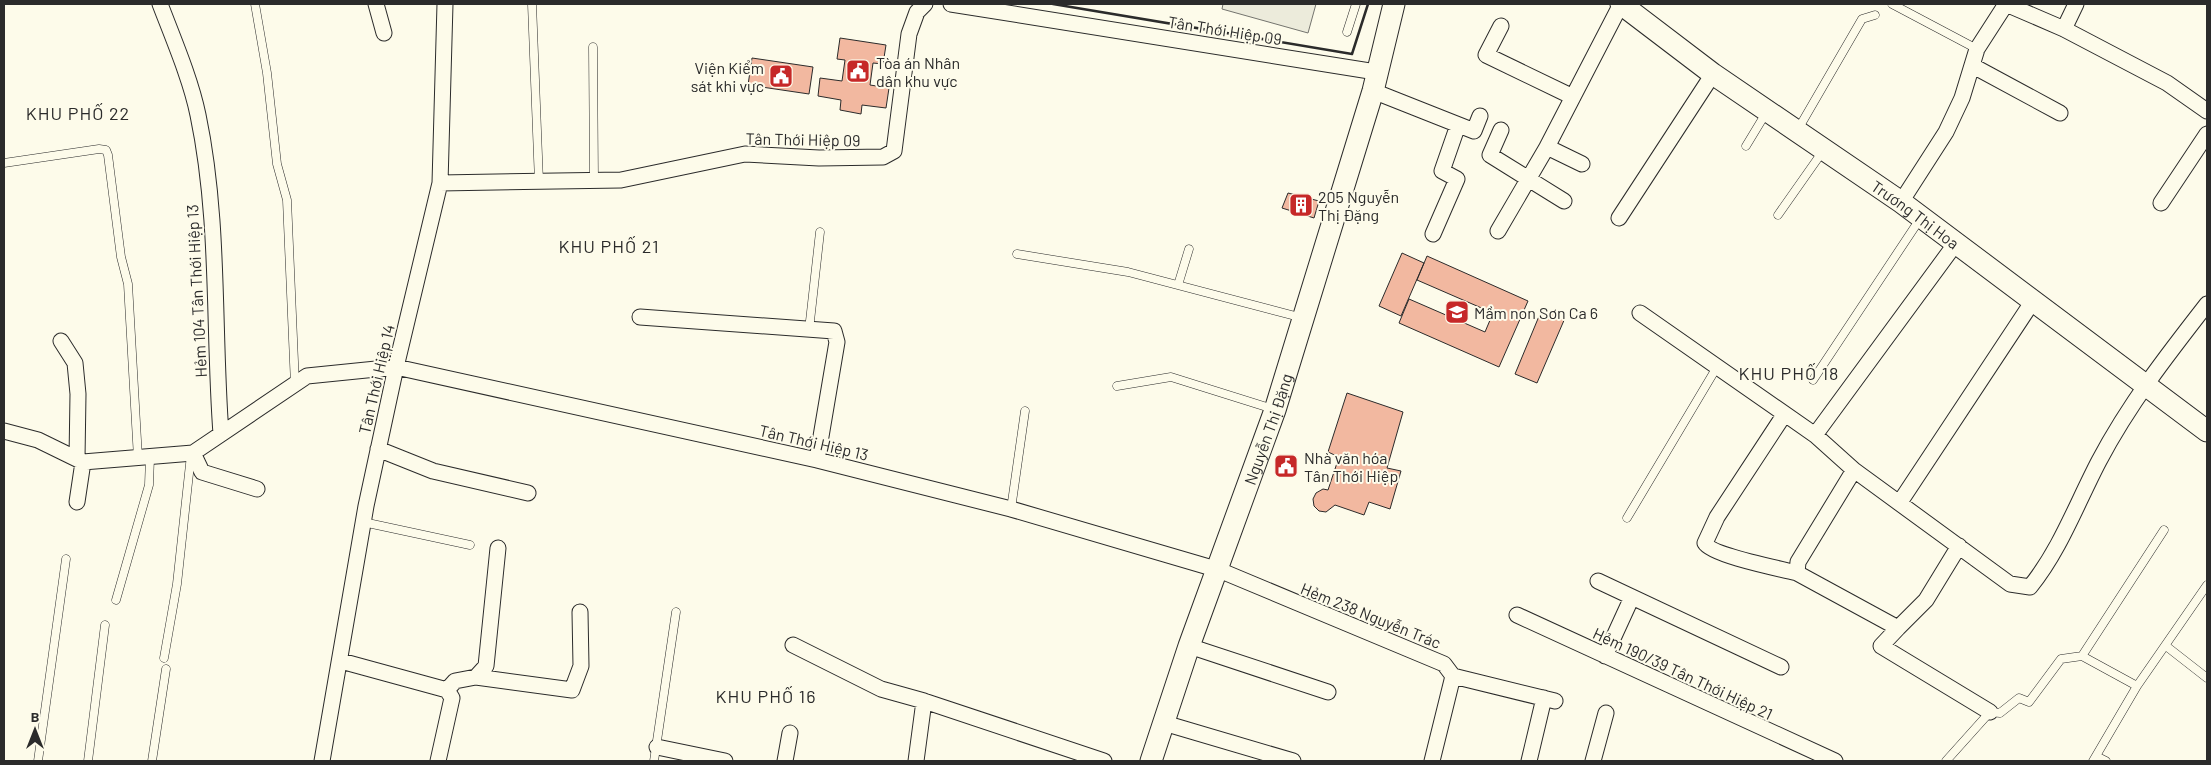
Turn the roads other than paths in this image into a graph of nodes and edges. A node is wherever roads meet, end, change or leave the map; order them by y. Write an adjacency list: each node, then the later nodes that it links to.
1 (160, 4): 73 (street, Hẻm 104 Tân Thới Hiệp 13)
2 (255, 4): 65 (lane)
3 (376, 4): 18 (street)
4 (445, 4): 41 (street, Tân Thới Hiệp 14)
5 (532, 4): 40 (lane)
6 (925, 4): 39 (street, Tân Thới Hiệp 09)
7 (951, 4): 13 (street, Tân Thới Hiệp 09)
8 (1356, 4): 17 (lane)
9 (1394, 4): 23 (street, Nguyễn Thị Đặng)
10 (1621, 4): 22 (street, Trương Thị Hoa); 24 (street)
11 (1892, 4): 20 (lane)
12 (2076, 4): 16 (street)
13 (974, 6): 23 (street, Tân Thới Hiệp 09)
14 (1875, 15): 31 (lane)
15 (1500, 26): 24 (street)
16 (2064, 29): 20 (street); 26 (street)
17 (1347, 32)
18 (384, 33)
19 (593, 47): 39 (lane)
20 (1977, 49): 21 (street)
21 (1973, 66): 27 (street); 43 (street)
22 (1713, 74): 25 (street, Trương Thị Hoa); 46 (street)
23 (1374, 81): 29 (street, Tân Thới Hiệp 09); 59 (street, Nguyễn Thị Đặng)
24 (1573, 97): 34 (street)
25 (1767, 111): 31 (street, Trương Thị Hoa); 33 (lane)
26 (2207, 112)
27 (2060, 113)
28 (1480, 116): 29 (street)
29 (1458, 125): 50 (street)
30 (1501, 130): 38 (street)
31 (1796, 131): 35 (street, Trương Thị Hoa)
32 (2207, 134): 44 (street)
33 (1746, 146)
34 (1547, 147): 37 (street); 38 (street)
35 (1824, 149): 43 (street, Trương Thị Hoa); 45 (lane)
36 (4, 163): 77 (lane)
37 (1582, 164)
38 (1528, 178): 42 (street); 48 (street)
39 (594, 181): 40 (street, Tân Thới Hiệp 09)
40 (539, 182): 41 (street, Tân Thới Hiệp 09)
41 (440, 184): 62 (street, Tân Thới Hiệp 14)
42 (1564, 201)
43 (1901, 202): 47 (street, Trương Thị Hoa)
44 (2160, 203)
45 (1778, 215)
46 (1619, 218)
47 (1922, 218): 51 (street, Trương Thị Hoa); 64 (lane)
48 (1498, 231)
49 (820, 232): 60 (lane)
50 (1434, 234)
51 (1956, 243): 55 (street, Trương Thị Hoa); 74 (street)
52 (1189, 249): 54 (lane)
53 (1017, 254): 54 (lane)
54 (1178, 285): 59 (lane)
55 (2033, 301): 66 (street, Trương Thị Hoa); 84 (street)
56 (2207, 304): 66 (street)
57 (1640, 313): 63 (street)
58 (640, 317): 60 (street)
59 (1304, 319): 69 (street, Nguyễn Thị Đặng)
60 (809, 330): 78 (street)
61 (61, 341): 79 (street)
62 (396, 367): 65 (street, Tân Thới Hiệp 13); 75 (street, Tân Thới Hiệp 14); 78 (street, Tân Thới Hiệp 13)
63 (1716, 367): 70 (street); 86 (lane)
64 (1813, 380)
65 (295, 385): 73 (street, Tân Thới Hiệp 13)
66 (2144, 385): 72 (street, Trương Thị Hoa); 90 (street)
67 (1117, 386): 69 (lane)
68 (1024, 410): 85 (lane)
69 (1275, 410): 93 (street, Nguyễn Thị Đặng)
70 (1784, 415): 74 (street); 94 (street)
71 (4, 431): 79 (street)
72 (2207, 431)
73 (221, 434): 76 (street, Tân Thới Hiệp 13)
74 (1814, 435): 80 (street)
75 (378, 449): 82 (street); 87 (street, Tân Thới Hiệp 14)
76 (192, 453): 77 (street); 81 (street); 109 (lane)
77 (144, 457): 79 (street); 98 (lane)
78 (817, 460): 85 (street, Tân Thới Hiệp 13)
79 (80, 461): 83 (street)
80 (1854, 470): 84 (street); 94 (street)
81 (257, 489)
82 (528, 492)
83 (76, 502)
84 (1900, 502): 90 (street)
85 (1011, 509): 93 (street, Tân Thới Hiệp 13)
86 (1627, 518)
87 (363, 522): 89 (lane); 110 (street, Tân Thới Hiệp 14)
88 (2164, 530): 108 (lane)
89 (470, 545)
90 (1959, 546): 103 (street)
91 (498, 548): 114 (street)
92 (66, 559): 127 (lane)
93 (1219, 570): 105 (street, Nguyễn Thị Đặng); 113 (street, Hẻm 238 Nguyễn Trác)
94 (1797, 572): 103 (street)
95 (1598, 581): 97 (street)
96 (2207, 585): 106 (lane)
97 (1632, 597): 107 (street); 111 (street)
98 (116, 600)
99 (580, 612): 114 (street)
100 (676, 612): 124 (lane)
101 (1517, 615): 107 (street, Hẻm 190/39 Tân Thới Hiệp 21)
102 (105, 625): 128 (lane)
103 (1898, 628): 120 (street)
104 (793, 645): 119 (street)
105 (1189, 646): 118 (street); 122 (street, Nguyễn Thị Đặng)
106 (2166, 646): 115 (lane); 116 (lane)
107 (1605, 656): 140 (street, Hẻm 190/39 Tân Thới Hiệp 21)
108 (2082, 656): 116 (lane); 120 (lane)
109 (164, 658)
110 (341, 661): 117 (street); 130 (street, Tân Thới Hiệp 14)
111 (1781, 667)
112 (166, 669): 129 (lane)
113 (1453, 676): 137 (street); 138 (street)
114 (476, 677): 117 (street)
115 (2207, 678)
116 (2137, 686): 125 (lane)
117 (448, 690): 126 (street)
118 (1328, 692)
119 (924, 701): 133 (street); 134 (street)
120 (1990, 712): 141 (lane)
121 (1606, 713): 139 (street)
122 (1164, 724): 135 (street, Nguyễn Thị Đặng); 136 (street)
123 (790, 733): 132 (street)
124 (656, 754): 131 (street)
125 (2094, 758): 142 (lane)
126 (440, 760)
127 (38, 761)
128 (88, 761)
129 (152, 761)
130 (322, 761)
131 (725, 761)
132 (785, 761)
133 (916, 761)
134 (1104, 761)
135 (1151, 761)
136 (1293, 761)
137 (1432, 761)
138 (1529, 761)
139 (1593, 761)
140 (1835, 761)
141 (1946, 761)
142 (2106, 761)

